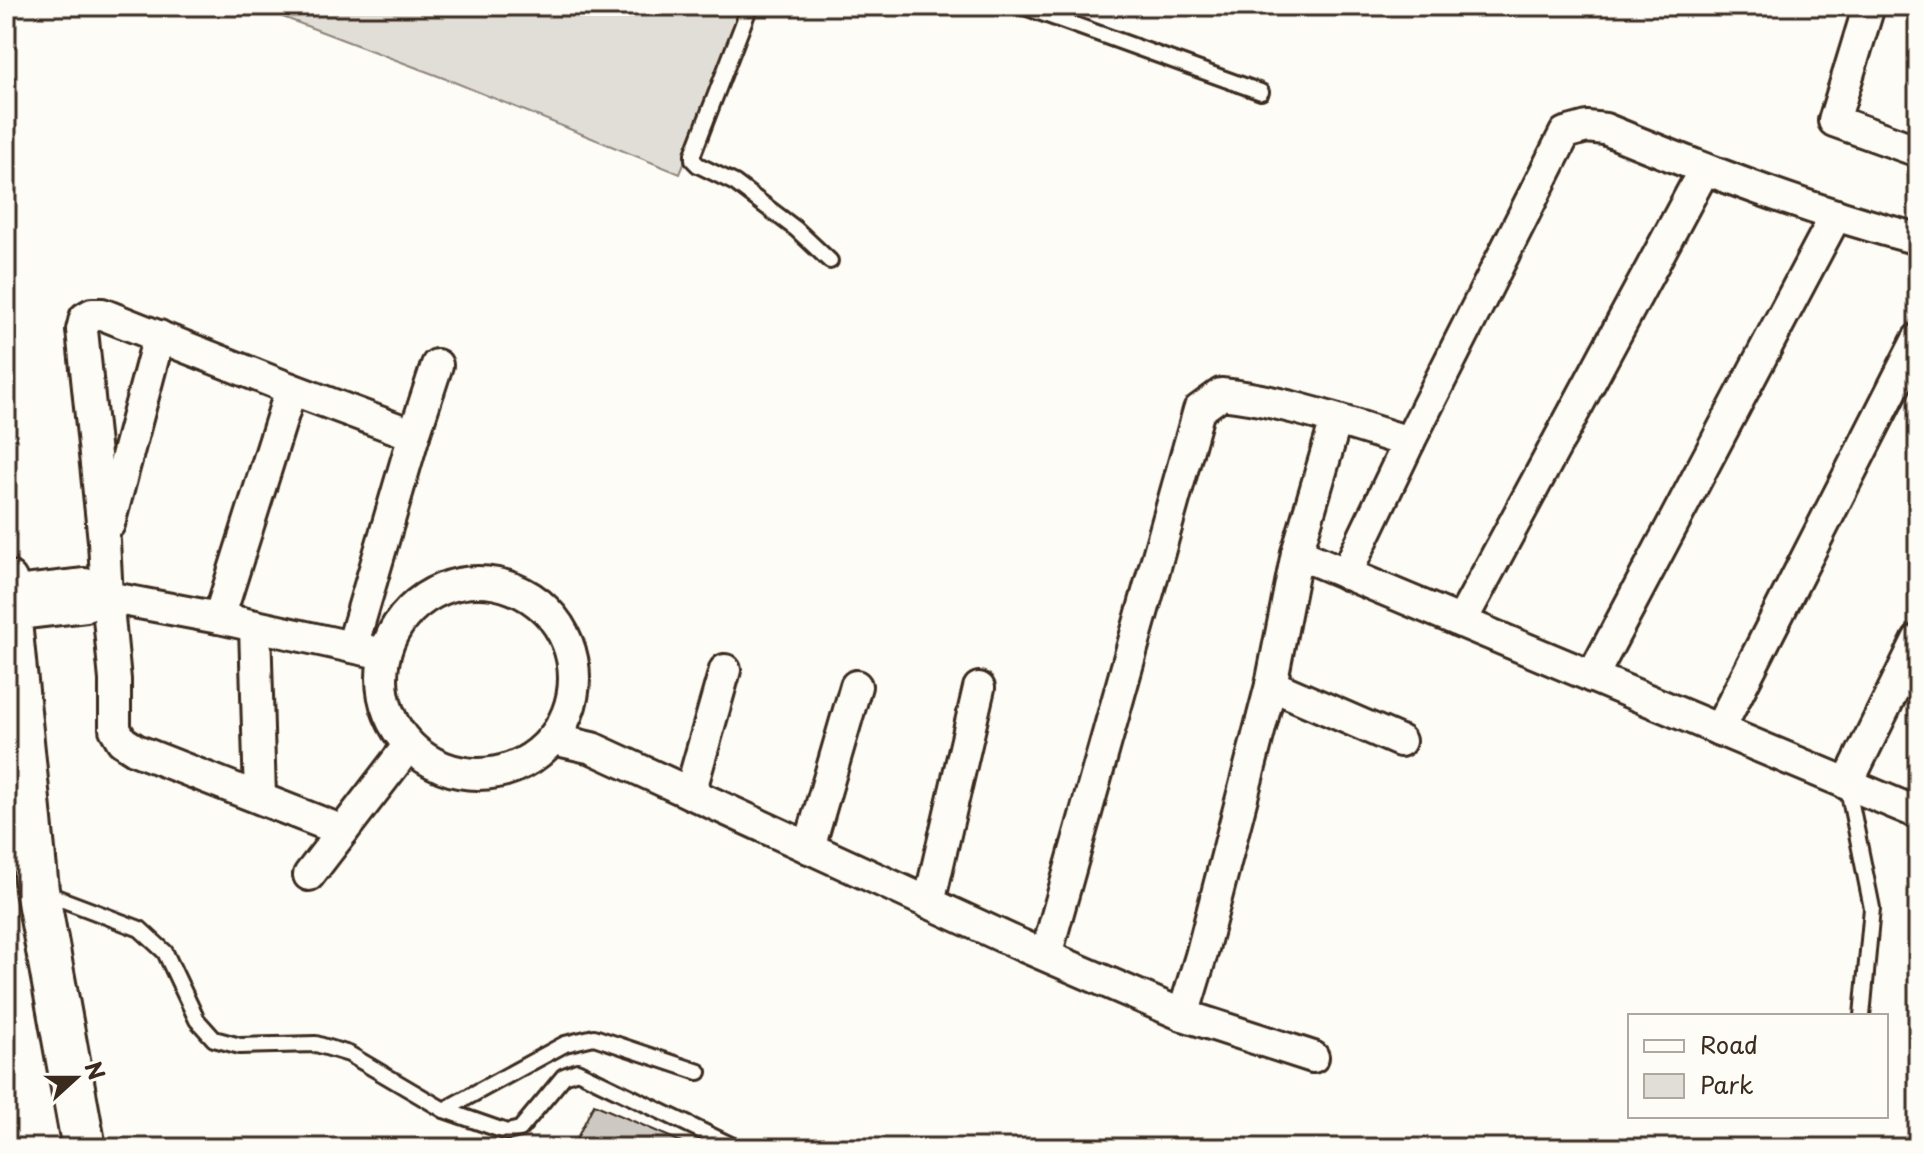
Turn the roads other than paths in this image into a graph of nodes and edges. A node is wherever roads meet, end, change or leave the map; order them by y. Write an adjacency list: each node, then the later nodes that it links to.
1 (750, 6): 9 (lane)
2 (1022, 6): 4 (lane)
3 (1869, 6): 5 (street)
4 (1261, 92)
5 (1918, 151)
6 (1704, 170): 7 (street); 16 (street); 23 (street)
7 (1836, 215): 8 (street); 29 (street)
8 (1918, 239)
9 (830, 261)
10 (159, 336): 13 (street); 17 (street); 17 (street)
11 (1918, 339): 33 (street)
12 (437, 365): 15 (street)
13 (291, 389): 15 (street); 22 (street)
14 (1336, 420): 16 (street); 18 (street); 47 (street)
15 (414, 435): 25 (street)
16 (1409, 442): 19 (street)
17 (104, 541): 21 (street)
18 (1297, 553): 19 (street); 30 (street)
19 (1346, 574): 23 (street)
20 (8, 597): 21 (street); 34 (street)
21 (107, 597): 22 (street); 40 (street)
22 (219, 618): 24 (street)
23 (1461, 622): 29 (street)
24 (255, 627): 25 (street); 40 (street)
25 (352, 647): 27 (street)
26 (1916, 648): 38 (street)
27 (384, 654): 35 (street); 37 (street)
28 (725, 670): 39 (street)
29 (1592, 677): 33 (street)
30 (1271, 685): 36 (street); 49 (street)
31 (856, 686): 43 (street)
32 (979, 688): 46 (street)
33 (1719, 730): 38 (street)
34 (14, 736): 45 (street)
35 (553, 739): 37 (street); 39 (street)
36 (1400, 741)
37 (409, 745): 42 (street)
38 (1847, 784): 41 (street); 48 (lane)
39 (690, 793): 43 (street)
40 (260, 797): 42 (street)
41 (1918, 813)
42 (343, 831): 44 (street)
43 (809, 848): 46 (street)
44 (309, 875)
45 (37, 890): 52 (lane); 53 (street)
46 (929, 903): 47 (street)
47 (1046, 955): 49 (street)
48 (1862, 1014)
49 (1183, 1015): 50 (street)
50 (1313, 1057)
51 (699, 1072): 52 (lane)
52 (444, 1110): 54 (lane)
53 (84, 1148)
54 (737, 1148)

